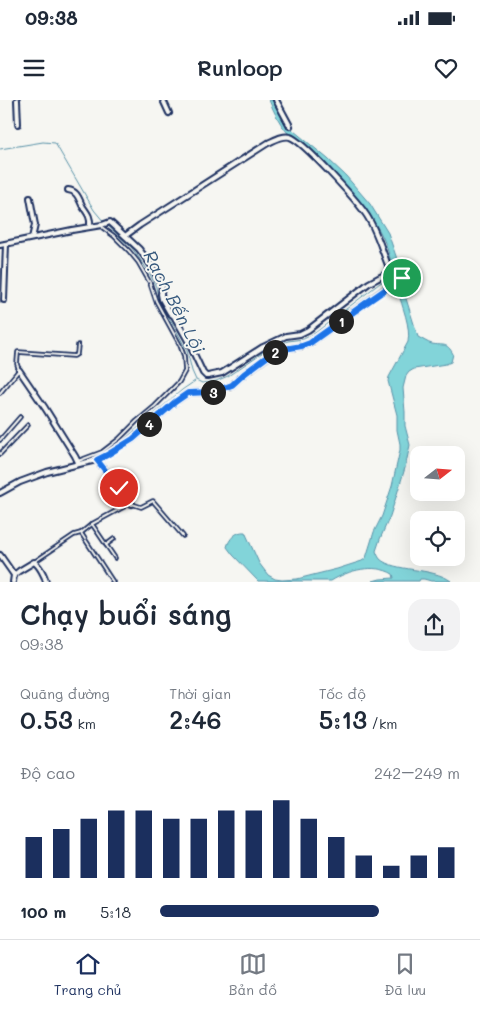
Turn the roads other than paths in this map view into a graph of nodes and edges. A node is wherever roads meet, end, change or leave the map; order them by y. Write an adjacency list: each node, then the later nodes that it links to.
1 (17, 100): 5 (street)
2 (163, 100): 4 (street)
3 (276, 100): 6 (street)
4 (169, 113)
5 (18, 124)
6 (290, 126)
7 (68, 190): 10 (street)
8 (30, 198): 12 (street)
9 (102, 225): 10 (street); 11 (street); 25 (lane)
10 (90, 226): 12 (street)
11 (125, 236): 11 (street)
12 (32, 238): 13 (street)
13 (6, 244): 14 (street); 16 (street)
14 (0, 245)
15 (402, 277): 24 (street)
16 (4, 300)
17 (78, 345): 18 (lane)
18 (19, 370): 19 (lane); 25 (street)
19 (0, 394)
20 (20, 417): 22 (lane)
21 (28, 425): 23 (lane)
22 (0, 440)
23 (0, 454)
24 (97, 460): 25 (street); 27 (street)
25 (78, 462): 26 (street)
26 (0, 493)
27 (132, 504): 28 (lane); 30 (lane)
28 (92, 524): 29 (lane); 32 (lane)
29 (81, 533): 35 (lane); 39 (lane)
30 (183, 536)
31 (114, 539): 32 (lane)
32 (106, 545): 34 (lane)
33 (0, 555): 36 (street)
34 (115, 558)
35 (34, 562): 36 (street); 38 (street)
36 (14, 575): 37 (street)
37 (13, 582)
38 (46, 582)
39 (113, 582)

